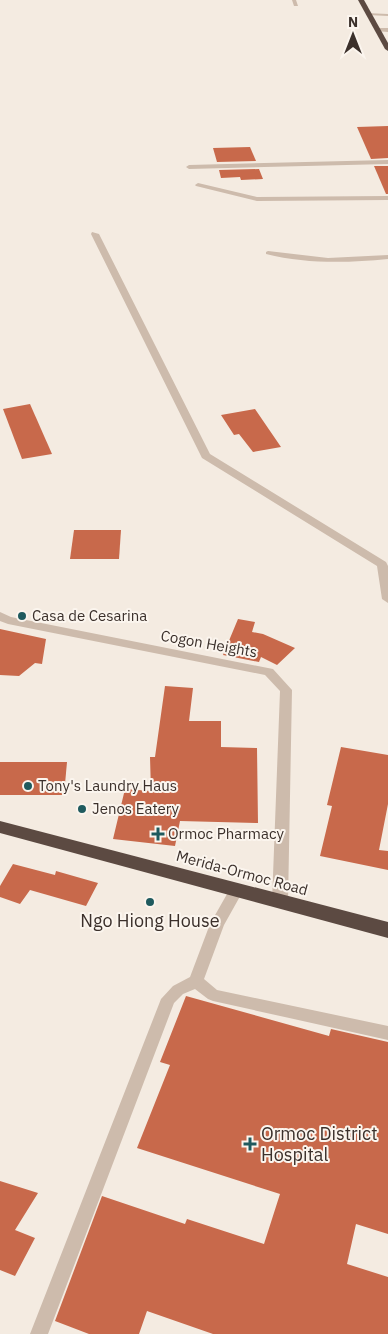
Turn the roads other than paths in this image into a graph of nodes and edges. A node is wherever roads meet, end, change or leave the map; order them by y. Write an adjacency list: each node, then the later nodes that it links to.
1 (360, 0): 2 (highway)
2 (368, 14): 3 (lane); 4 (highway)
3 (388, 15)
4 (377, 30): 5 (street); 6 (highway)
5 (388, 30)
6 (386, 41): 7 (highway)
7 (388, 49)
8 (388, 162): 9 (lane)
9 (189, 167)
10 (198, 185): 11 (street)
11 (388, 198)
12 (95, 234): 15 (street)
13 (268, 253): 14 (lane)
14 (388, 257)
15 (388, 599)
16 (0, 616): 19 (street, Cogon Heights)
17 (0, 827): 18 (highway, Merida-Ormoc Road)
18 (236, 891): 19 (highway, Merida-Ormoc Road); 21 (lane)
19 (280, 902): 20 (highway, Merida-Ormoc Road)
20 (388, 930)
21 (196, 981): 22 (lane); 23 (lane)
22 (388, 1034)
23 (40, 1334)

